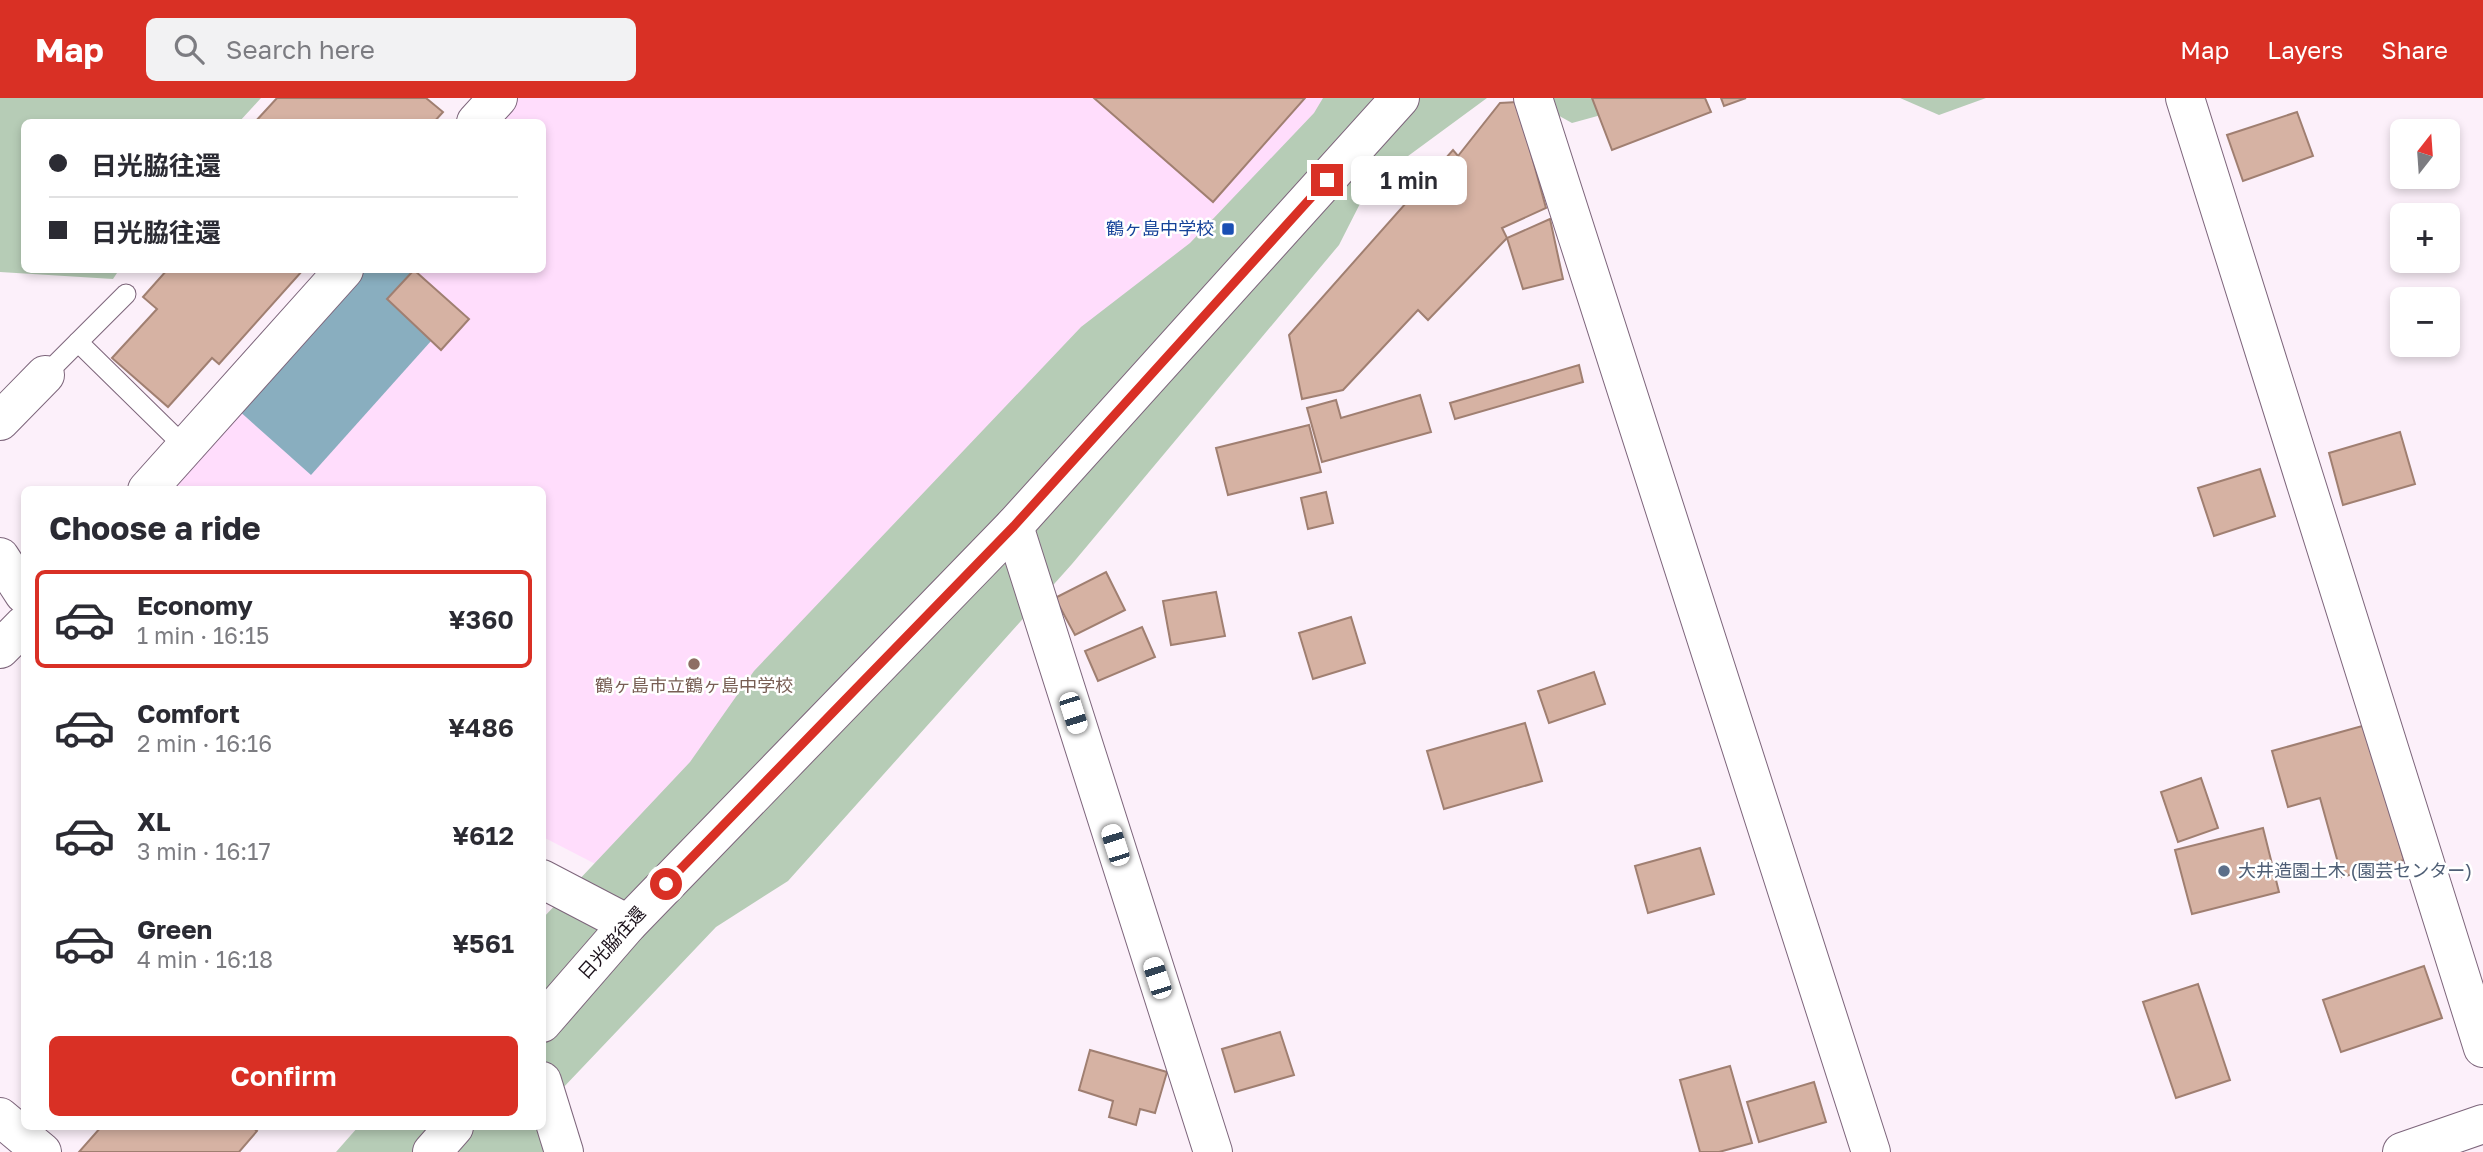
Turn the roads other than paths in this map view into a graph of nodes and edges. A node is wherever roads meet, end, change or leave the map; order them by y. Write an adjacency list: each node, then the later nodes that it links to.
1 (498, 98): 5 (main road)
2 (1400, 98): 13 (main road, 日光脇往還)
3 (1533, 98): 30 (main road)
4 (2185, 98): 21 (main road)
5 (479, 119)
6 (341, 273): 11 (main road)
7 (126, 293): 8 (lane)
8 (78, 342): 9 (lane); 11 (lane)
9 (45, 375): 10 (main road)
10 (0, 421)
11 (186, 447): 12 (main road)
12 (151, 486)
13 (1014, 526): 19 (main road, 日光脇往還); 29 (main road)
14 (0, 557): 15 (main road)
15 (21, 589)
16 (21, 628): 17 (main road)
17 (0, 649)
18 (546, 881): 19 (main road)
19 (628, 924): 20 (main road, 日光脇往還)
20 (546, 1018)
21 (2483, 1048)
22 (546, 1094): 28 (main road)
23 (0, 1117): 26 (main road)
24 (2483, 1124): 31 (main road)
25 (451, 1130): 27 (main road)
26 (41, 1152)
27 (432, 1152)
28 (564, 1152)
29 (1213, 1152)
30 (1871, 1152)
31 (2402, 1152)

